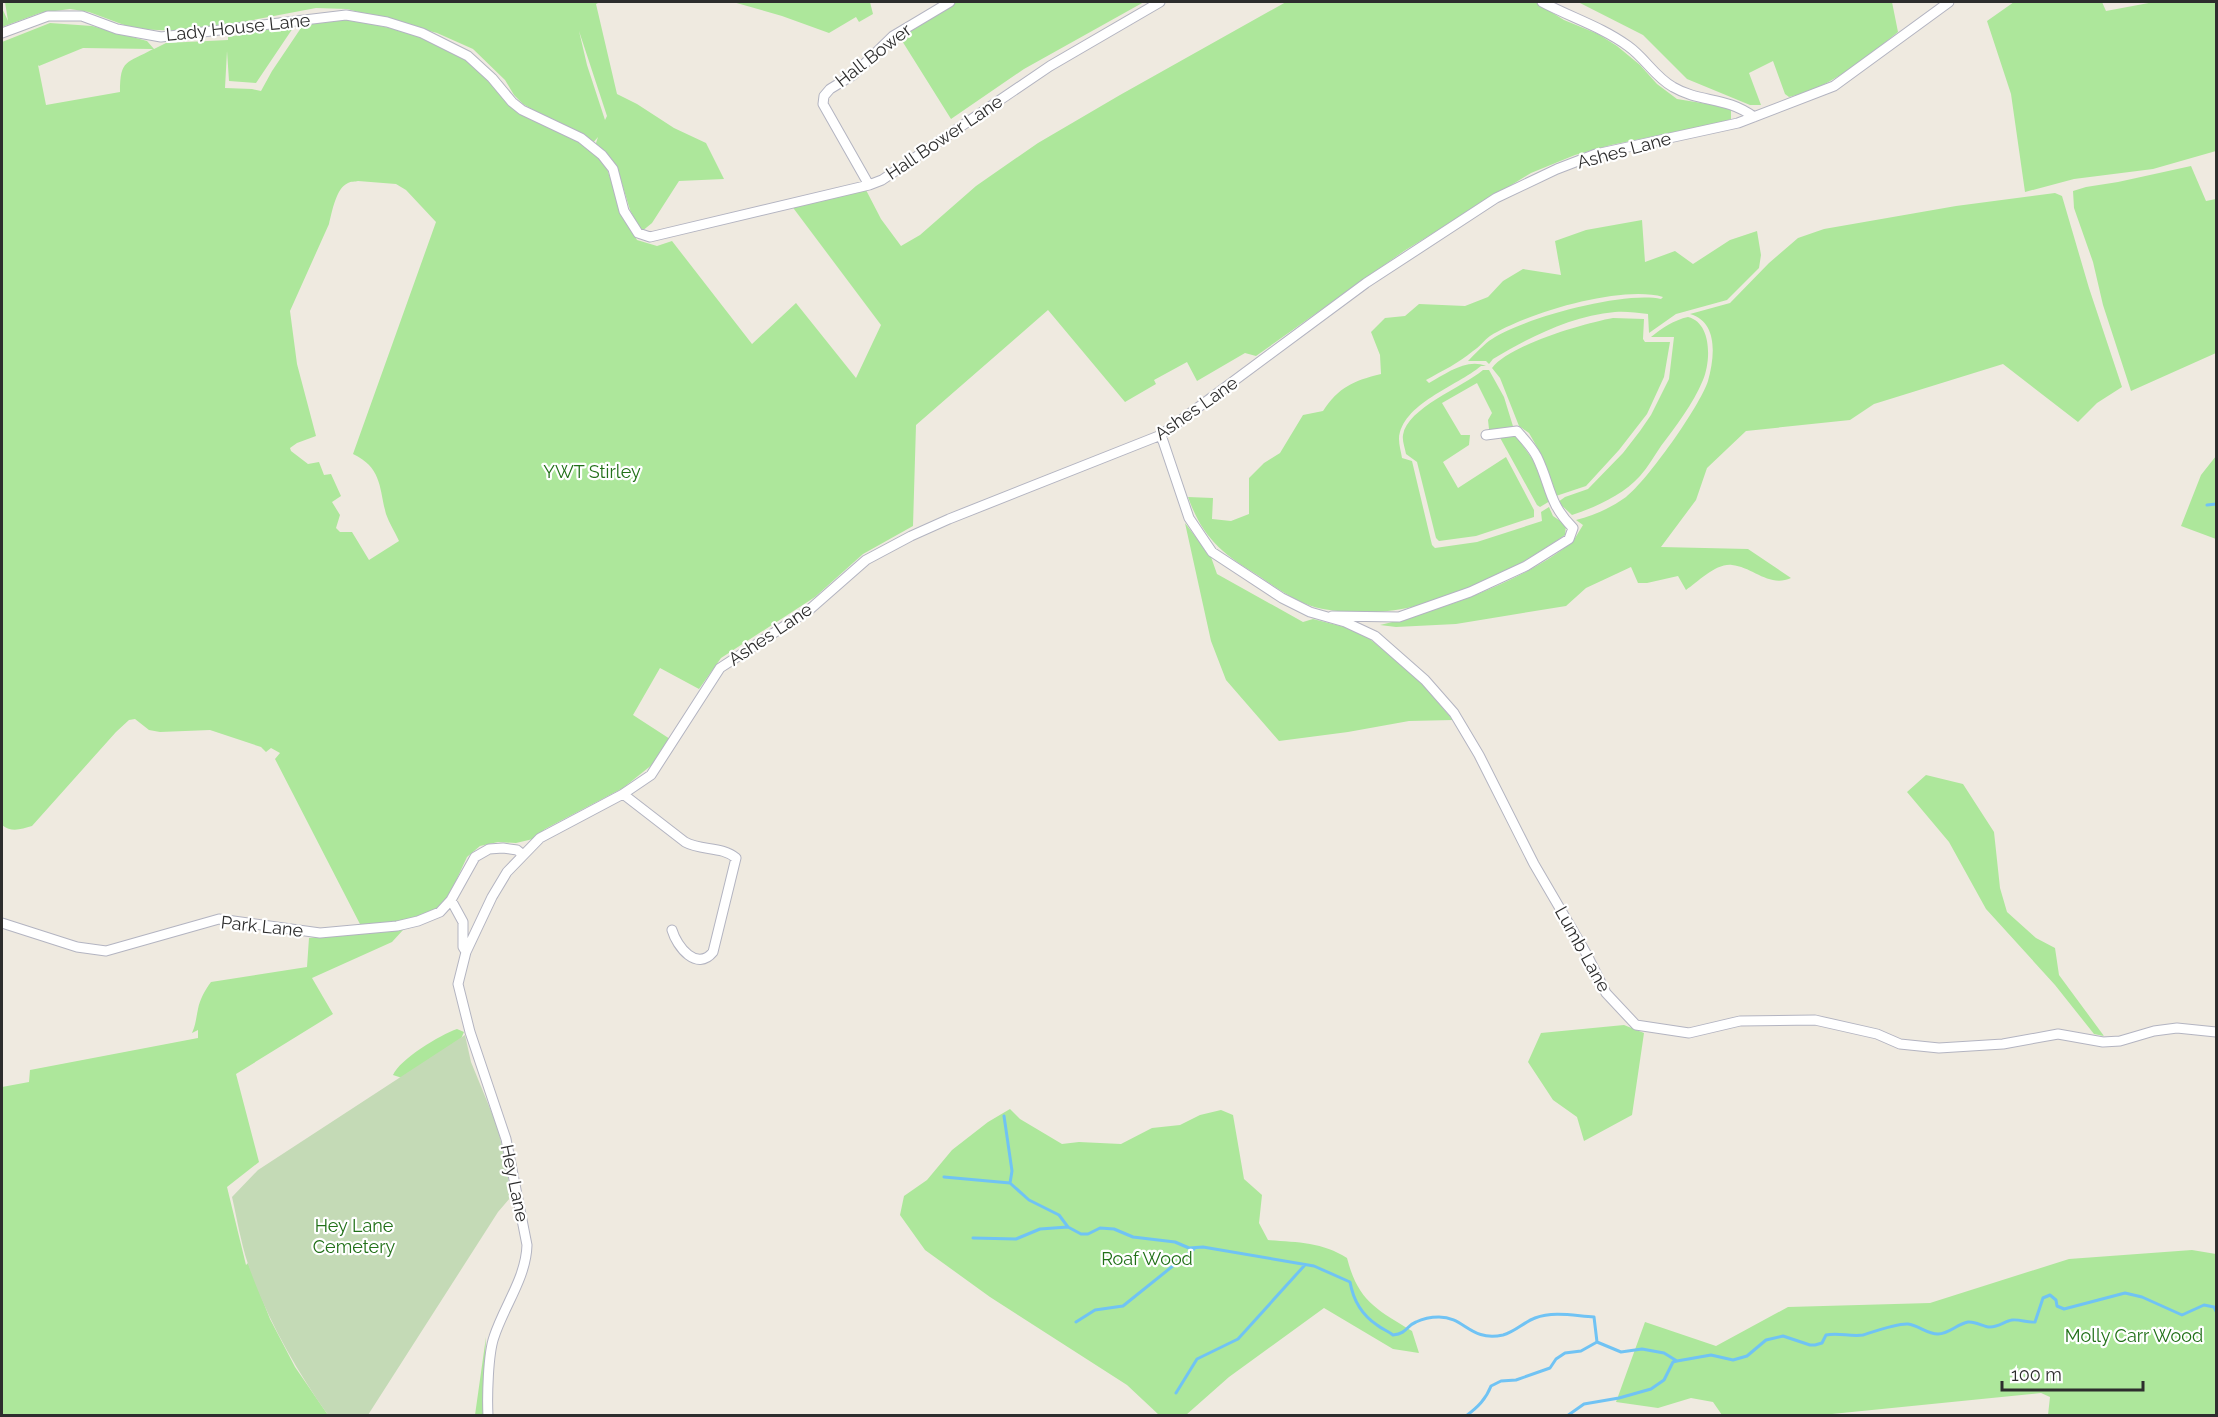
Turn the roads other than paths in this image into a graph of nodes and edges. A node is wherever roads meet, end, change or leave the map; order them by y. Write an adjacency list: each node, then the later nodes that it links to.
1 (950, 2): 7 (street, Hall Bower)
2 (1160, 2): 7 (street, Hall Bower Lane)
3 (1542, 2): 6 (street)
4 (1949, 2): 6 (street, Ashes Lane)
5 (2, 33): 8 (street, Lady House Lane)
6 (1754, 117): 9 (street, Ashes Lane)
7 (869, 185): 8 (street, Hall Bower Lane)
8 (638, 233)
9 (1161, 435): 11 (street, Lumb Lane); 12 (street, Ashes Lane)
10 (1486, 435): 11 (street)
11 (1327, 617): 18 (street, Lumb Lane)
12 (623, 794): 13 (street, Ashes Lane); 16 (street)
13 (523, 855): 14 (street, Park Lane); 17 (street, Ashes Lane)
14 (451, 900): 15 (street, Park Lane); 17 (street)
15 (2, 924)
16 (672, 930)
17 (466, 952): 19 (street, Hey Lane)
18 (2217, 1032)
19 (488, 1416)

